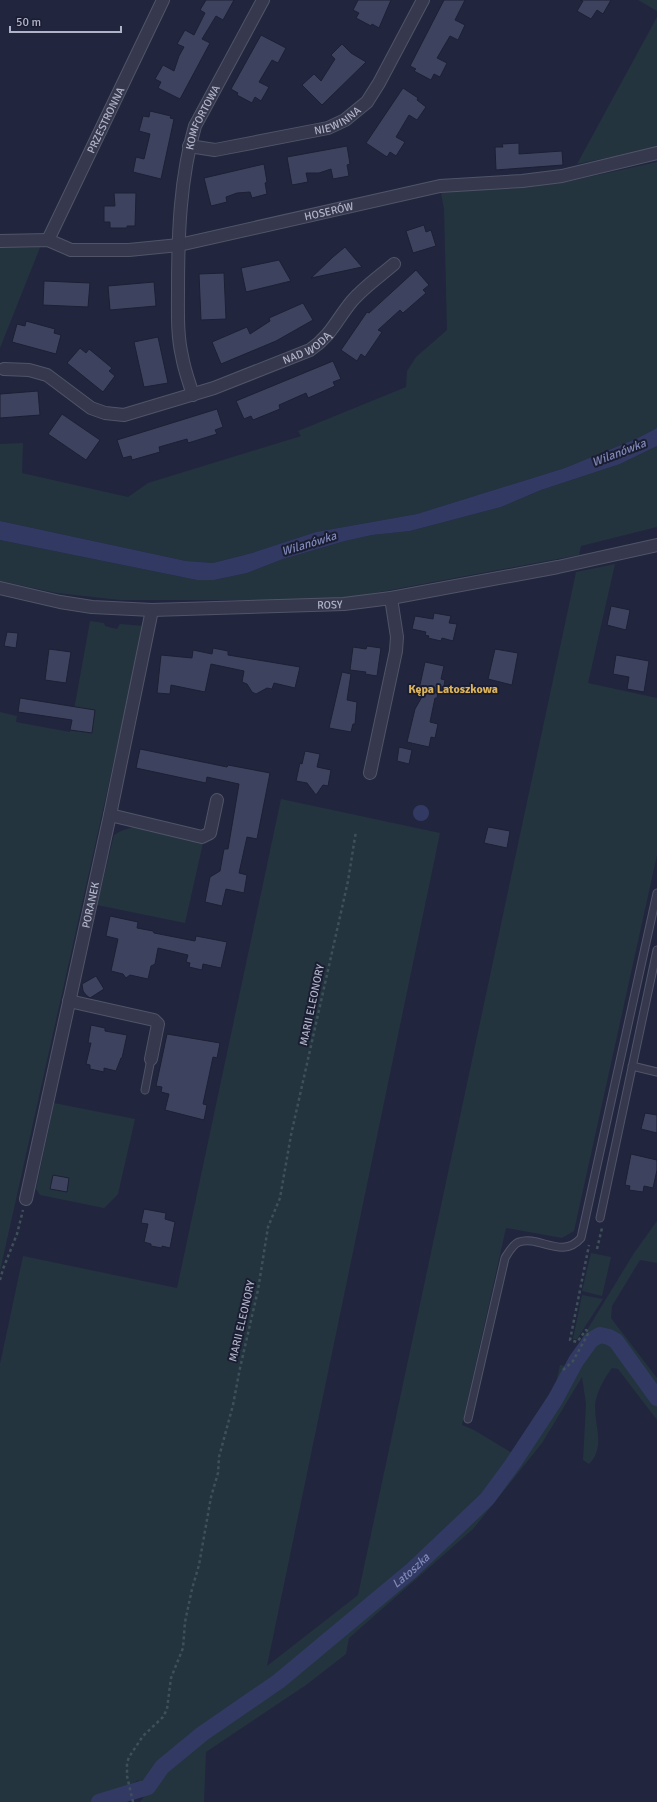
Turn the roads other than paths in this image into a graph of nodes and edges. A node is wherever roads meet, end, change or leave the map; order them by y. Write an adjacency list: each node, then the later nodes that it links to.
1 (163, 0): 6 (street, PRZESTRONNA)
2 (263, 0): 4 (street, KOMFORTOWA)
3 (423, 0): 4 (street, NIEWINNA)
4 (189, 146): 8 (street, KOMFORTOWA)
5 (657, 153): 8 (street, HOSERÓW)
6 (48, 240): 7 (street, HOSERÓW); 8 (street, HOSERÓW)
7 (0, 241)
8 (179, 245): 11 (street)
9 (394, 264): 11 (street, NAD WODĄ)
10 (4, 369): 11 (street, NAD WODĄ)
11 (193, 395)
12 (657, 545): 14 (street, ROSY)
13 (0, 588): 15 (street, ROSY)
14 (391, 598): 15 (street, ROSY); 16 (street)
15 (152, 610): 18 (street, PORANEK)
16 (370, 773)
17 (218, 800): 18 (street)
18 (110, 815): 21 (street, PORANEK)
19 (657, 893): 28 (lane)
20 (657, 950): 23 (lane)
21 (69, 1001): 22 (street); 26 (street, PORANEK)
22 (151, 1059): 25 (lane)
23 (632, 1066): 24 (lane); 27 (lane)
24 (657, 1072)
25 (145, 1090)
26 (26, 1199)
27 (600, 1218)
28 (468, 1419)

